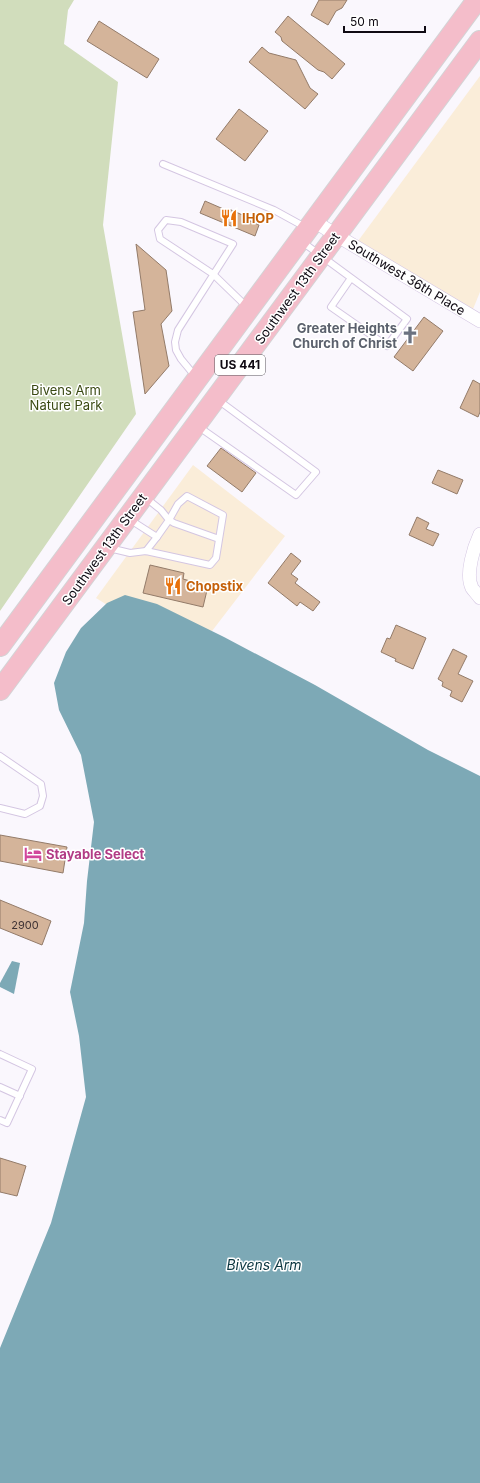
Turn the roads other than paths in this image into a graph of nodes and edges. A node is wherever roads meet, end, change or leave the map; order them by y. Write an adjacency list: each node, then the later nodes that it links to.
1 (477, 0): 3 (main road, Southwest 13th Street / US 441)
2 (480, 41): 4 (main road, Southwest 13th Street / US 441)
3 (418, 80): 4 (main road); 6 (main road, Southwest 13th Street / US 441)
4 (439, 97): 7 (main road, Southwest 13th Street / US 441)
5 (163, 164): 6 (lane)
6 (307, 230): 7 (street, Southwest 36th Place); 8 (lane); 11 (main road, Southwest 13th Street / US 441)
7 (336, 235): 8 (main road, Southwest 13th Street / US 441); 12 (street, Southwest 36th Place)
8 (320, 256): 10 (lane); 14 (main road, Southwest 13th Street / US 441)
9 (213, 274): 9 (lane); 11 (lane); 13 (lane)
10 (351, 278): 10 (lane)
11 (249, 309): 13 (main road, Southwest 13th Street / US 441)
12 (480, 321)
13 (198, 379): 25 (main road, Southwest 13th Street / US 441)
14 (216, 398): 15 (main road, Southwest 13th Street / US 441); 15 (lane)
15 (196, 424): 16 (main road, Southwest 13th Street / US 441)
16 (144, 496): 17 (main road, Southwest 13th Street / US 441); 18 (lane)
17 (127, 518): 20 (lane); 22 (main road, Southwest 13th Street / US 441)
18 (169, 520): 20 (lane); 21 (lane); 21 (lane)
19 (480, 534): 24 (street)
20 (156, 537): 23 (lane)
21 (219, 539): 23 (lane)
22 (106, 546): 23 (lane); 26 (main road, Southwest 13th Street / US 441)
23 (146, 551)
24 (480, 598)
25 (0, 646)
26 (0, 690)
27 (0, 756): 28 (lane)
28 (0, 808)
29 (0, 1054): 31 (lane)
30 (0, 1088): 31 (lane)
31 (20, 1096): 32 (lane)
32 (0, 1120)

